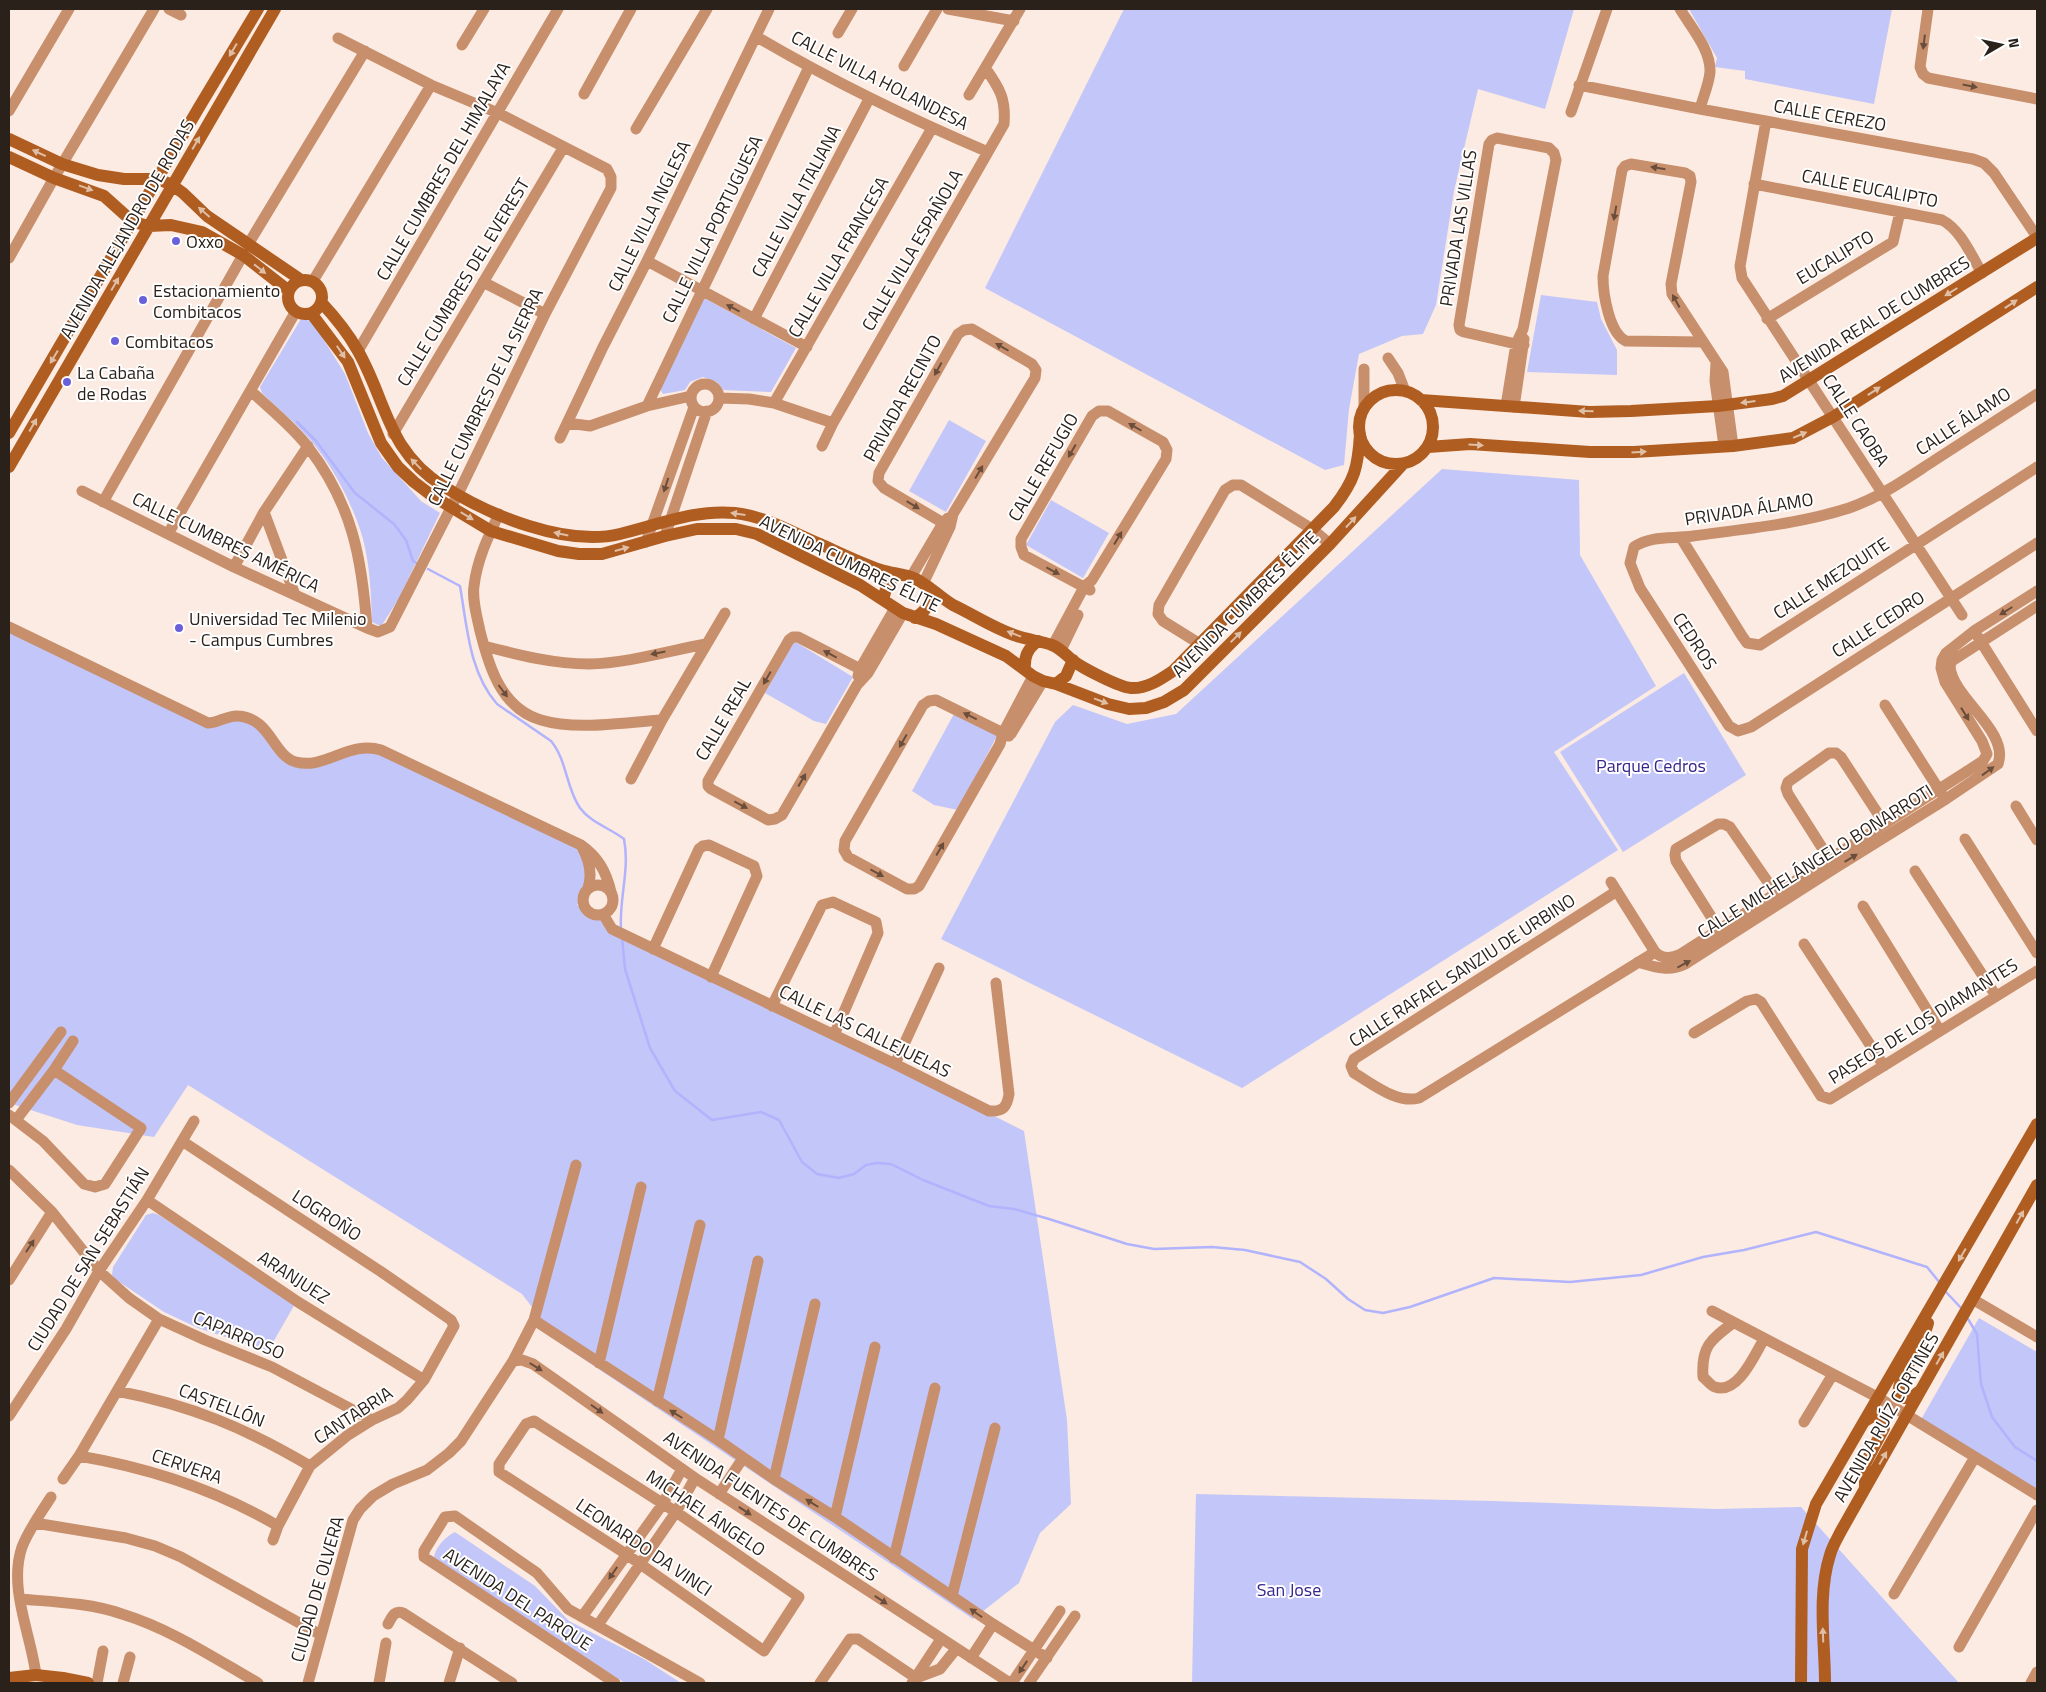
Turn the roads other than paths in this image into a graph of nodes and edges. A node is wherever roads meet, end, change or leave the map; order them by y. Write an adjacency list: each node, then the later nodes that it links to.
1 (69, 9): 35 (street)
2 (154, 9): 45 (street)
3 (169, 9): 18 (street)
4 (258, 9): 47 (street, AVENIDA ALEJANDRO DE RODAS, one-way to 47)
5 (275, 9): 49 (street, AVENIDA ALEJANDRO DE RODAS, one-way to 5)
6 (484, 9): 23 (street)
7 (558, 9): 36 (street, CALLE CUMBRES DEL HIMALAYA)
8 (631, 9): 30 (street)
9 (708, 9): 40 (street)
10 (769, 9): 21 (street, CALLE VILLA INGLESA)
11 (852, 9): 20 (street)
12 (937, 9): 25 (street)
13 (948, 9): 19 (street)
14 (1020, 9): 19 (street)
15 (1607, 9): 29 (street)
16 (1680, 9): 34 (street)
17 (1928, 9): 33 (street, one-way to 33)
18 (181, 15)
19 (1014, 21): 27 (street)
20 (838, 33)
21 (757, 37): 26 (street, CALLE VILLA HOLANDESA); 57 (street, CALLE VILLA INGLESA)
22 (338, 38): 24 (street)
23 (462, 45)
24 (365, 51): 28 (street); 54 (street)
25 (904, 66)
26 (809, 67): 32 (street, CALLE VILLA HOLANDESA); 63 (street, CALLE VILLA PORTUGUESA)
27 (986, 69): 31 (street); 43 (street, CALLE VILLA ESPAÑOLA)
28 (431, 85): 36 (street); 59 (street)
29 (1579, 85): 34 (street, CALLE CEREZO); 37 (street)
30 (584, 94)
31 (969, 95)
32 (869, 99): 39 (street, CALLE VILLA HOLANDESA); 68 (street, CALLE VILLA ITALIANA)
33 (2037, 99)
34 (1700, 109): 38 (street, CALLE CEREZO)
35 (9, 111)
36 (498, 112): 42 (street); 73 (street, CALLE CUMBRES DEL HIMALAYA)
37 (1571, 112)
38 (1766, 121): 48 (street, CALLE CAOBA); 53 (street, CALLE CEREZO)
39 (932, 128): 43 (street, CALLE VILLA HOLANDESA); 72 (street, CALLE VILLA FRANCESA)
40 (636, 129)
41 (9, 139): 45 (street, one-way to 41)
42 (563, 148): 60 (street, CALLE CUMBRES DEL EVEREST); 67 (street, CALLE CUMBRES DE LA SIERRA)
43 (988, 152): 91 (street, CALLE VILLA ESPAÑOLA)
44 (9, 157): 46 (street)
45 (62, 164): 46 (street); 47 (street)
46 (54, 178): 51 (street, one-way to 51); 56 (street)
47 (158, 179): 49 (street); 51 (street, AVENIDA ALEJANDRO DE RODAS)
48 (1754, 184): 50 (street, CALLE EUCALIPTO); 69 (street, CALLE CAOBA)
49 (172, 185): 52 (street, AVENIDA ALEJANDRO DE RODAS); 54 (street, one-way to 49)
50 (1900, 212): 58 (street, CALLE EUCALIPTO); 69 (street, EUCALIPTO)
51 (133, 222): 52 (street); 92 (street, AVENIDA ALEJANDRO DE RODAS, one-way to 92)
52 (149, 226): 55 (street); 103 (street, AVENIDA ALEJANDRO DE RODAS, one-way to 52)
53 (2037, 238): 58 (street, AVENIDA REAL DE CUMBRES)
54 (249, 243): 59 (street)
55 (243, 255): 62 (street, one-way to 62); 108 (street)
56 (9, 258)
57 (647, 261): 63 (street); 90 (street, CALLE VILLA INGLESA)
58 (1982, 273): 76 (street, AVENIDA REAL DE CUMBRES, one-way to 76)
59 (307, 281): 62 (street); 64 (street)
60 (483, 282): 67 (street); 93 (street, CALLE CUMBRES DEL EVEREST)
61 (2037, 287): 89 (street, one-way to 61)
62 (289, 291): 65 (street)
63 (701, 291): 68 (street, one-way to 63); 85 (street, CALLE VILLA PORTUGUESA)
64 (322, 302): 66 (street); 73 (street, AVENIDA CUMBRES ÉLITE)
65 (296, 311): 66 (street); 77 (street)
66 (312, 312): 109 (street, AVENIDA CUMBRES ÉLITE, one-way to 109)
67 (545, 314): 106 (street, CALLE CUMBRES DE LA SIERRA)
68 (754, 319): 72 (street)
69 (1767, 319): 76 (street, CALLE CAOBA)
70 (1702, 342): 70 (street, one-way to 70); 84 (street)
71 (1520, 344): 71 (street, PRIVADA LAS VILLAS); 86 (street, PRIVADA LAS VILLAS)
72 (807, 347): 83 (street, CALLE VILLA FRANCESA)
73 (358, 351): 93 (street, AVENIDA CUMBRES ÉLITE)
74 (1388, 358): 78 (street)
75 (1364, 369): 87 (street)
76 (1809, 380): 84 (street, AVENIDA REAL DE CUMBRES, one-way to 84); 89 (street, CALLE CAOBA)
77 (251, 391): 96 (street); 117 (street)
78 (1406, 391): 81 (street); 87 (street)
79 (2037, 394): 107 (street, CALLE ÁLAMO)
80 (719, 398): 82 (street); 83 (street); 88 (street)
81 (1422, 400): 86 (street, AVENIDA REAL DE CUMBRES); 99 (street)
82 (693, 401): 85 (street); 88 (street); 100 (street)
83 (774, 403): 91 (street)
84 (1723, 405): 86 (street, AVENIDA REAL DE CUMBRES, one-way to 86); 98 (street)
85 (647, 406): 90 (street)
86 (1510, 406)
87 (1364, 408): 94 (street)
88 (707, 411): 101 (street)
89 (1833, 417): 98 (street, one-way to 89); 107 (street, CALLE CAOBA)
90 (567, 423): 95 (street, CALLE VILLA INGLESA)
91 (833, 423): 97 (street, CALLE VILLA ESPAÑOLA)
92 (9, 433)
93 (393, 434): 106 (street, AVENIDA CUMBRES ÉLITE, one-way to 93)
94 (1360, 434): 102 (street); 115 (street, AVENIDA CUMBRES ÉLITE)
95 (560, 438)
96 (308, 446): 110 (street); 140 (street)
97 (822, 446)
98 (1729, 446): 99 (street, one-way to 98)
99 (1428, 447): 102 (street)
100 (676, 455): 101 (street); 113 (street, one-way to 113)
101 (688, 462): 112 (street)
102 (1402, 464): 123 (street, AVENIDA CUMBRES ÉLITE, one-way to 102)
103 (9, 467)
104 (2037, 467): 124 (street, CALLE MEZQUITE)
105 (82, 492): 108 (street, CALLE CUMBRES AMÉRICA)
106 (458, 494): 109 (street, CALLE CUMBRES DE LA SIERRA); 111 (street, AVENIDA CUMBRES ÉLITE)
107 (1883, 494): 120 (street, PRIVADA ÁLAMO); 124 (street, CALLE CAOBA)
108 (103, 502): 117 (street, CALLE CUMBRES AMÉRICA)
109 (451, 507): 116 (street, AVENIDA CUMBRES ÉLITE, one-way to 116); 141 (street, CALLE CUMBRES DE LA SIERRA)
110 (264, 512): 127 (street); 132 (street)
111 (499, 514): 113 (street, AVENIDA CUMBRES ÉLITE, one-way to 111); 116 (street)
112 (669, 520): 113 (street, AVENIDA CUMBRES ÉLITE); 118 (street); 119 (street, AVENIDA CUMBRES ÉLITE, one-way to 112)
113 (653, 524): 121 (street)
114 (946, 525): 114 (street, PRIVADA RECINTO, one-way to 114); 129 (street, PRIVADA RECINTO)
115 (1312, 530): 123 (street); 146 (street, AVENIDA CUMBRES ÉLITE); 146 (street)
116 (491, 531): 121 (street, AVENIDA CUMBRES ÉLITE, one-way to 121); 147 (street)
117 (168, 534): 127 (street, CALLE CUMBRES AMÉRICA)
118 (664, 536): 121 (street, AVENIDA CUMBRES ÉLITE); 125 (street, AVENIDA CUMBRES ÉLITE)
119 (800, 536): 125 (street); 128 (street, AVENIDA CUMBRES ÉLITE)
120 (1681, 538): 124 (street, CALLE MEZQUITE); 126 (street, PRIVADA ÁLAMO)
121 (646, 542)
122 (2037, 543): 133 (street, CALLE CEDRO)
123 (1330, 544): 156 (street, AVENIDA CUMBRES ÉLITE, one-way to 123)
124 (1916, 544): 133 (street, CALLE CAOBA)
125 (794, 552): 134 (street, AVENIDA CUMBRES ÉLITE)
126 (1630, 563): 158 (street, CEDROS)
127 (234, 567): 132 (street, CALLE CUMBRES AMÉRICA)
128 (897, 574): 129 (street, AVENIDA CUMBRES ÉLITE); 134 (street)
129 (922, 584): 137 (street); 143 (street, AVENIDA CUMBRES ÉLITE, one-way to 129)
130 (1089, 586): 130 (street, CALLE REFUGIO, one-way to 130); 148 (street, CALLE REFUGIO)
131 (2037, 591): 142 (street, one-way to 142)
132 (295, 595): 140 (street, CALLE CUMBRES AMÉRICA)
133 (1951, 597): 138 (street, CALLE CAOBA); 158 (street, CALLE CEDRO)
134 (883, 600): 137 (street, AVENIDA CUMBRES ÉLITE)
135 (2037, 606): 144 (street)
136 (725, 613): 145 (street)
137 (904, 613): 151 (street, CALLE REAL); 152 (street, AVENIDA CUMBRES ÉLITE)
138 (1962, 615)
139 (9, 627): 170 (street)
140 (367, 628): 141 (street, CALLE CUMBRES AMÉRICA)
141 (385, 630)
142 (1974, 631): 144 (street); 150 (street)
143 (1038, 641): 148 (street, AVENIDA CUMBRES ÉLITE); 152 (street)
144 (1981, 643): 150 (street); 159 (street)
145 (706, 644): 147 (street, one-way to 147); 157 (street)
146 (1200, 644): 154 (street, AVENIDA CUMBRES ÉLITE)
147 (484, 646): 157 (street, one-way to 157)
148 (1057, 647): 149 (street, AVENIDA CUMBRES ÉLITE)
149 (1073, 660): 153 (street); 154 (street, AVENIDA CUMBRES ÉLITE)
150 (1946, 663): 161 (street, one-way to 161); 162 (street)
151 (864, 671): 151 (street, CALLE REAL, one-way to 151)
152 (1034, 676): 153 (street, AVENIDA CUMBRES ÉLITE); 160 (street)
153 (1056, 684): 156 (street, AVENIDA CUMBRES ÉLITE, one-way to 156)
154 (1130, 688): 156 (street)
155 (1885, 705): 164 (street)
156 (1129, 709)
157 (662, 720): 163 (street)
158 (1738, 731)
159 (2037, 731)
160 (1004, 738): 160 (street, one-way to 160)
161 (1987, 754): 162 (street); 164 (street, CALLE MICHELÁNGELO BONARROTI)
162 (2000, 756): 165 (street, CALLE MICHELÁNGELO BONARROTI, one-way to 162)
163 (630, 779)
164 (1939, 790): 165 (street); 167 (street, CALLE MICHELÁNGELO BONARROTI)
165 (1946, 799): 171 (street, CALLE MICHELÁNGELO BONARROTI, one-way to 165)
166 (2016, 806): 169 (street)
167 (1884, 823): 171 (street, CALLE MICHELÁNGELO BONARROTI); 171 (street)
168 (1966, 839): 182 (street)
169 (2037, 840)
170 (581, 845): 173 (street); 174 (street)
171 (1832, 864): 175 (street, CALLE MICHELÁNGELO BONARROTI); 178 (street, CALLE MICHELÁNGELO BONARROTI)
172 (1915, 871): 188 (street)
173 (588, 888): 174 (street); 177 (street)
174 (611, 892): 177 (street)
175 (1776, 894): 178 (street, CALLE MICHELÁNGELO BONARROTI); 178 (street)
176 (1863, 906): 190 (street)
177 (604, 914): 180 (street, CALLE LAS CALLEJUELAS)
178 (1722, 933): 181 (street, CALLE MICHELÁNGELO BONARROTI); 183 (street, CALLE MICHELÁNGELO BONARROTI, one-way to 178)
179 (1804, 944): 196 (street)
180 (653, 949): 186 (street, CALLE LAS CALLEJUELAS); 186 (street)
181 (1655, 952): 183 (street, CALLE RAFAEL SANZIU DE URBINO); 183 (street, CALLE RAFAEL SANZIU DE URBINO)
182 (2037, 953)
183 (1638, 962)
184 (939, 968): 195 (street)
185 (2037, 971): 188 (street, PASEOS DE LOS DIAMANTES)
186 (711, 978): 189 (street, CALLE LAS CALLEJUELAS)
187 (996, 983): 195 (street, CALLE LAS CALLEJUELAS)
188 (1996, 996): 190 (street, PASEOS DE LOS DIAMANTES)
189 (772, 1006): 193 (street, CALLE LAS CALLEJUELAS); 193 (street)
190 (1940, 1031): 196 (street, PASEOS DE LOS DIAMANTES)
191 (61, 1032): 198 (street)
192 (1694, 1033): 196 (street, PASEOS DE LOS DIAMANTES)
193 (834, 1035): 195 (street, CALLE LAS CALLEJUELAS)
194 (73, 1041): 197 (street)
195 (895, 1064)
196 (1884, 1066)
197 (54, 1070): 199 (street); 199 (street)
198 (9, 1103)
199 (12, 1117)
200 (194, 1121): 202 (street, CIUDAD DE SAN SEBASTIÁN)
201 (2037, 1124): 215 (street, AVENIDA RUÍZ CORTINES, one-way to 215)
202 (182, 1141): 207 (street, CIUDAD DE SAN SEBASTIÁN); 218 (street, LOGROÑO)
203 (576, 1165): 219 (street, CIUDAD DE OLVERA)
204 (9, 1170): 208 (street, CAPARROSO)
205 (2037, 1185): 213 (street, AVENIDA RUÍZ CORTINES, one-way to 205)
206 (641, 1187): 225 (street)
207 (147, 1200): 211 (street, CIUDAD DE SAN SEBASTIÁN); 227 (street, ARANJUEZ)
208 (52, 1212): 211 (street, CAPARROSO); 212 (street, one-way to 208)
209 (700, 1225): 232 (street)
210 (758, 1261): 239 (street)
211 (99, 1271): 217 (street, CAPARROSO); 233 (street, CIUDAD DE SAN SEBASTIÁN)
212 (9, 1280)
213 (1974, 1300): 221 (street); 229 (street, AVENIDA RUÍZ CORTINES, one-way to 213)
214 (815, 1304): 248 (street)
215 (1932, 1306): 229 (street); 231 (street, AVENIDA RUÍZ CORTINES)
216 (1712, 1311): 220 (street)
217 (159, 1319): 230 (street); 235 (street, CAPARROSO)
218 (450, 1320): 227 (street, CANTABRIA)
219 (534, 1320): 224 (street, CIUDAD DE OLVERA); 225 (street)
220 (1734, 1324): 222 (street); 222 (street)
221 (2037, 1336)
222 (1764, 1339): 226 (street)
223 (874, 1347): 256 (street)
224 (513, 1361): 244 (street, AVENIDA FUENTES DE CUMBRES, one-way to 244); 272 (street, CIUDAD DE OLVERA)
225 (598, 1362): 232 (street)
226 (1833, 1374): 231 (street); 237 (street)
227 (424, 1380): 235 (street, CANTABRIA)
228 (935, 1388): 261 (street)
229 (1922, 1389): 234 (street, AVENIDA RUÍZ CORTINES)
230 (117, 1392): 240 (street); 243 (street, CASTELLÓN)
231 (1879, 1398): 234 (street); 236 (street, AVENIDA RUÍZ CORTINES)
232 (657, 1401): 239 (street, one-way to 232)
233 (9, 1416)
234 (1907, 1416): 241 (street); 249 (street, AVENIDA RUÍZ CORTINES, one-way to 234)
235 (372, 1420): 243 (street, CANTABRIA)
236 (1865, 1421): 249 (street); 301 (street, AVENIDA RUÍZ CORTINES, one-way to 301)
237 (1804, 1422)
238 (995, 1428): 264 (street)
239 (718, 1440): 242 (street)
240 (79, 1456): 247 (street); 258 (street, CERVERA)
241 (1974, 1457): 251 (street); 263 (street)
242 (743, 1458): 248 (street); 250 (street)
243 (310, 1466): 258 (street, CANTABRIA)
244 (682, 1469): 246 (street, AVENIDA FUENTES DE CUMBRES); 253 (street)
245 (502, 1474): 253 (street, MICHAEL ÁNGELO); 260 (street, LEONARDO DA VINCI)
246 (695, 1478): 250 (street, AVENIDA FUENTES DE CUMBRES); 255 (street)
247 (63, 1479)
248 (774, 1479): 256 (street, one-way to 248)
249 (1864, 1490): 302 (street, AVENIDA RUÍZ CORTINES, one-way to 249)
250 (719, 1494): 273 (street, AVENIDA FUENTES DE CUMBRES, one-way to 273)
251 (2037, 1495)
252 (51, 1497): 257 (street)
253 (662, 1504): 255 (street, MICHAEL ÁNGELO); 260 (street)
254 (2037, 1510): 275 (street)
255 (676, 1512): 262 (street); 280 (street, MICHAEL ÁNGELO)
256 (835, 1517): 261 (street)
257 (35, 1523): 265 (street); 272 (street)
258 (278, 1526): 259 (street, CANTABRIA)
259 (273, 1540)
260 (626, 1554): 262 (street, LEONARDO DA VINCI); 268 (street, one-way to 268)
261 (894, 1558): 264 (street)
262 (639, 1564): 271 (street); 280 (street, LEONARDO DA VINCI)
263 (1894, 1594)
264 (952, 1596): 270 (street, one-way to 264)
265 (20, 1600): 285 (street); 291 (street)
266 (1060, 1611): 278 (street)
267 (1075, 1616): 283 (street)
268 (582, 1617): 271 (street, AVENIDA DEL PARQUE); 296 (street, AVENIDA DEL PARQUE)
269 (388, 1624): 276 (street)
270 (993, 1624): 278 (street); 282 (street)
271 (598, 1625): 297 (street, AVENIDA DEL PARQUE)
272 (321, 1635): 292 (street, CIUDAD DE OLVERA)
273 (941, 1639): 277 (street, AVENIDA FUENTES DE CUMBRES); 287 (street)
274 (386, 1643): 293 (street)
275 (1959, 1647)
276 (460, 1648): 294 (street); 295 (street)
277 (956, 1649): 282 (street, AVENIDA FUENTES DE CUMBRES); 287 (street)
278 (1034, 1650): 283 (street); 299 (street, one-way to 299)
279 (103, 1651): 289 (street)
280 (764, 1651)
281 (130, 1657): 290 (street)
282 (971, 1658): 299 (street, AVENIDA FUENTES DE CUMBRES)
283 (1047, 1658): 300 (street)
284 (2037, 1672): 303 (street)
285 (36, 1675): 286 (street); 288 (street)
286 (9, 1678)
287 (914, 1680): 298 (street)
288 (88, 1683)
289 (98, 1683)
290 (123, 1683)
291 (258, 1683)
292 (308, 1683)
293 (379, 1683)
294 (449, 1683)
295 (512, 1683)
296 (615, 1683)
297 (700, 1683)
298 (820, 1683)
299 (1011, 1683)
300 (1029, 1683)
301 (1801, 1683)
302 (1825, 1683)
303 (2031, 1683)

